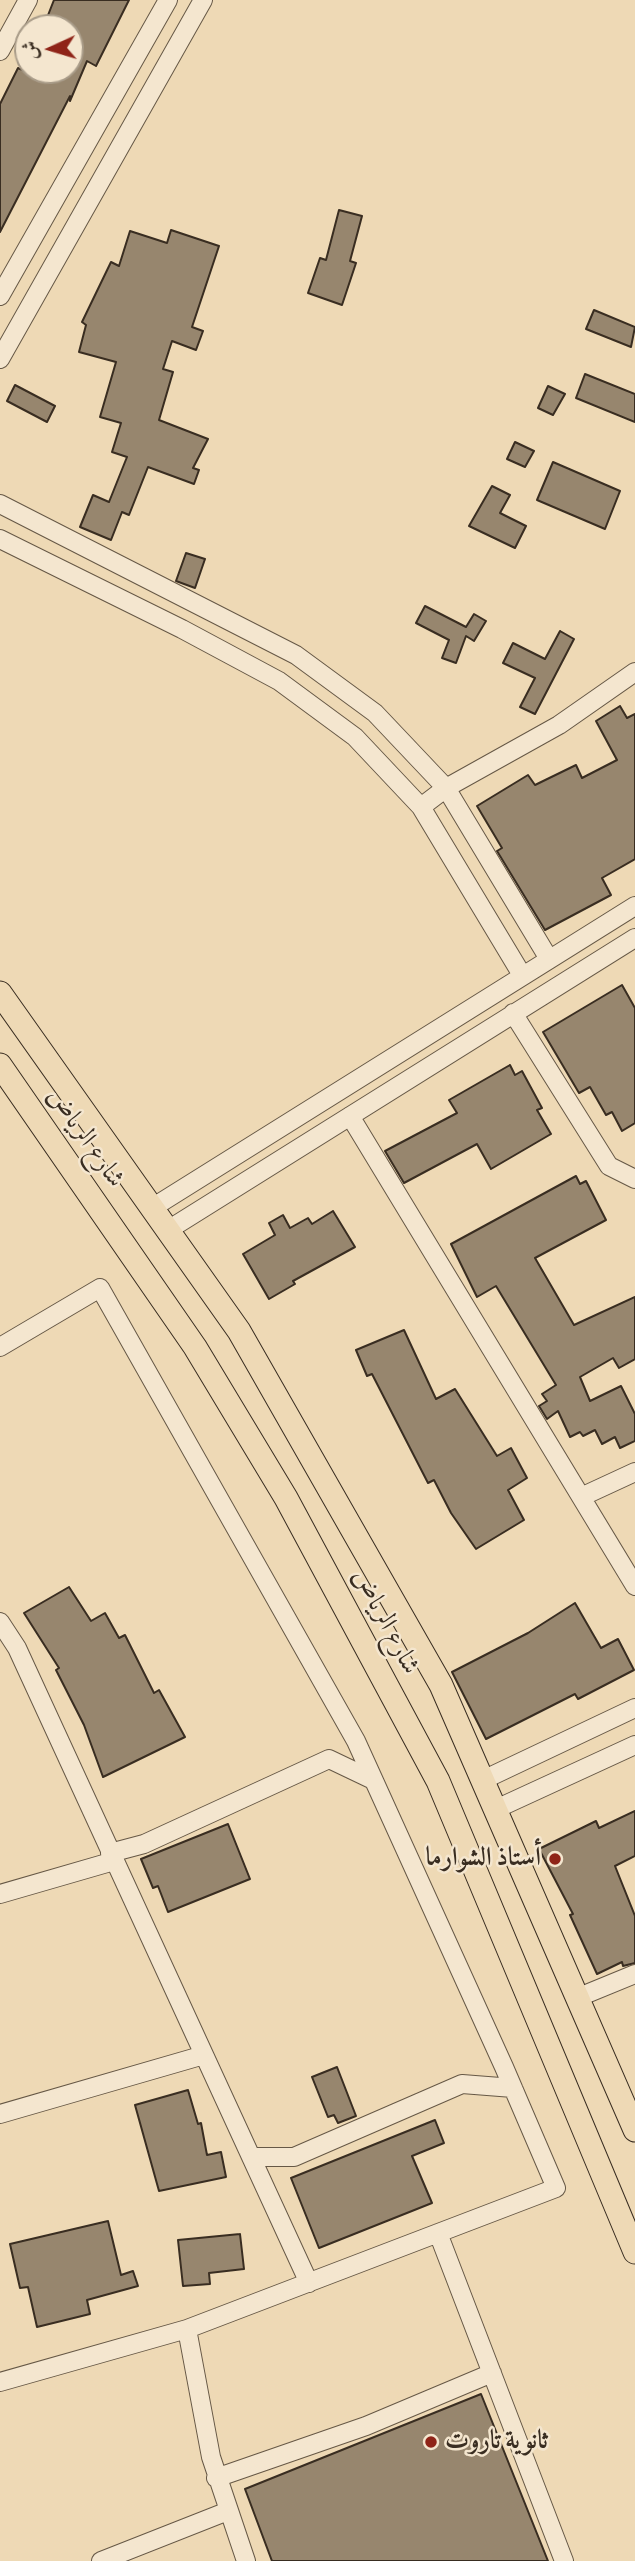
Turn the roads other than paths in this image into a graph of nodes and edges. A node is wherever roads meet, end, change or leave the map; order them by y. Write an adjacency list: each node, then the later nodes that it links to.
1 (28, 0): 4 (street)
2 (168, 0): 5 (street)
3 (203, 0): 6 (street)
4 (0, 51)
5 (0, 296)
6 (0, 359)
7 (0, 504): 10 (street)
8 (0, 539): 11 (street)
9 (635, 672): 10 (street)
10 (446, 788): 11 (street); 14 (street)
11 (421, 807): 15 (street)
12 (635, 906): 14 (street)
13 (635, 938): 17 (street)
14 (549, 958): 15 (street)
15 (522, 975): 21 (street)
16 (0, 993): 21 (main road, شارع الرياض)
17 (513, 1013): 19 (street); 20 (street)
18 (0, 1065): 46 (main road, شارع الرياض)
19 (350, 1116): 22 (street); 25 (street)
20 (635, 1179)
21 (152, 1208): 22 (main road, شارع الرياض)
22 (168, 1230): 32 (main road, شارع الرياض)
23 (0, 1347): 31 (street)
24 (635, 1472): 25 (street)
25 (581, 1497): 26 (street)
26 (635, 1586)
27 (0, 1622): 28 (street)
28 (5, 1642): 34 (street)
29 (635, 1708): 32 (street)
30 (635, 1745): 33 (street)
31 (373, 1780): 34 (street); 39 (street)
32 (483, 1780): 33 (main road, شارع الرياض)
33 (496, 1809): 37 (main road, شارع الرياض)
34 (112, 1857): 35 (street); 38 (street)
35 (0, 1894)
36 (635, 1974): 37 (street)
37 (579, 1997): 43 (main road, شارع الرياض)
38 (204, 2055): 42 (street); 44 (street)
39 (504, 2067): 40 (street); 41 (street)
40 (492, 2086): 41 (street); 44 (street)
41 (513, 2088): 45 (street)
42 (0, 2114)
43 (635, 2130)
44 (251, 2157): 47 (street)
45 (438, 2234): 47 (street); 49 (street)
46 (635, 2252)
47 (309, 2283): 48 (street)
48 (187, 2329): 50 (street); 51 (street)
49 (492, 2373): 51 (street); 55 (street)
50 (0, 2382)
51 (216, 2478): 52 (street)
52 (228, 2511): 53 (street); 54 (street)
53 (101, 2561)
54 (246, 2561)
55 (564, 2561)

